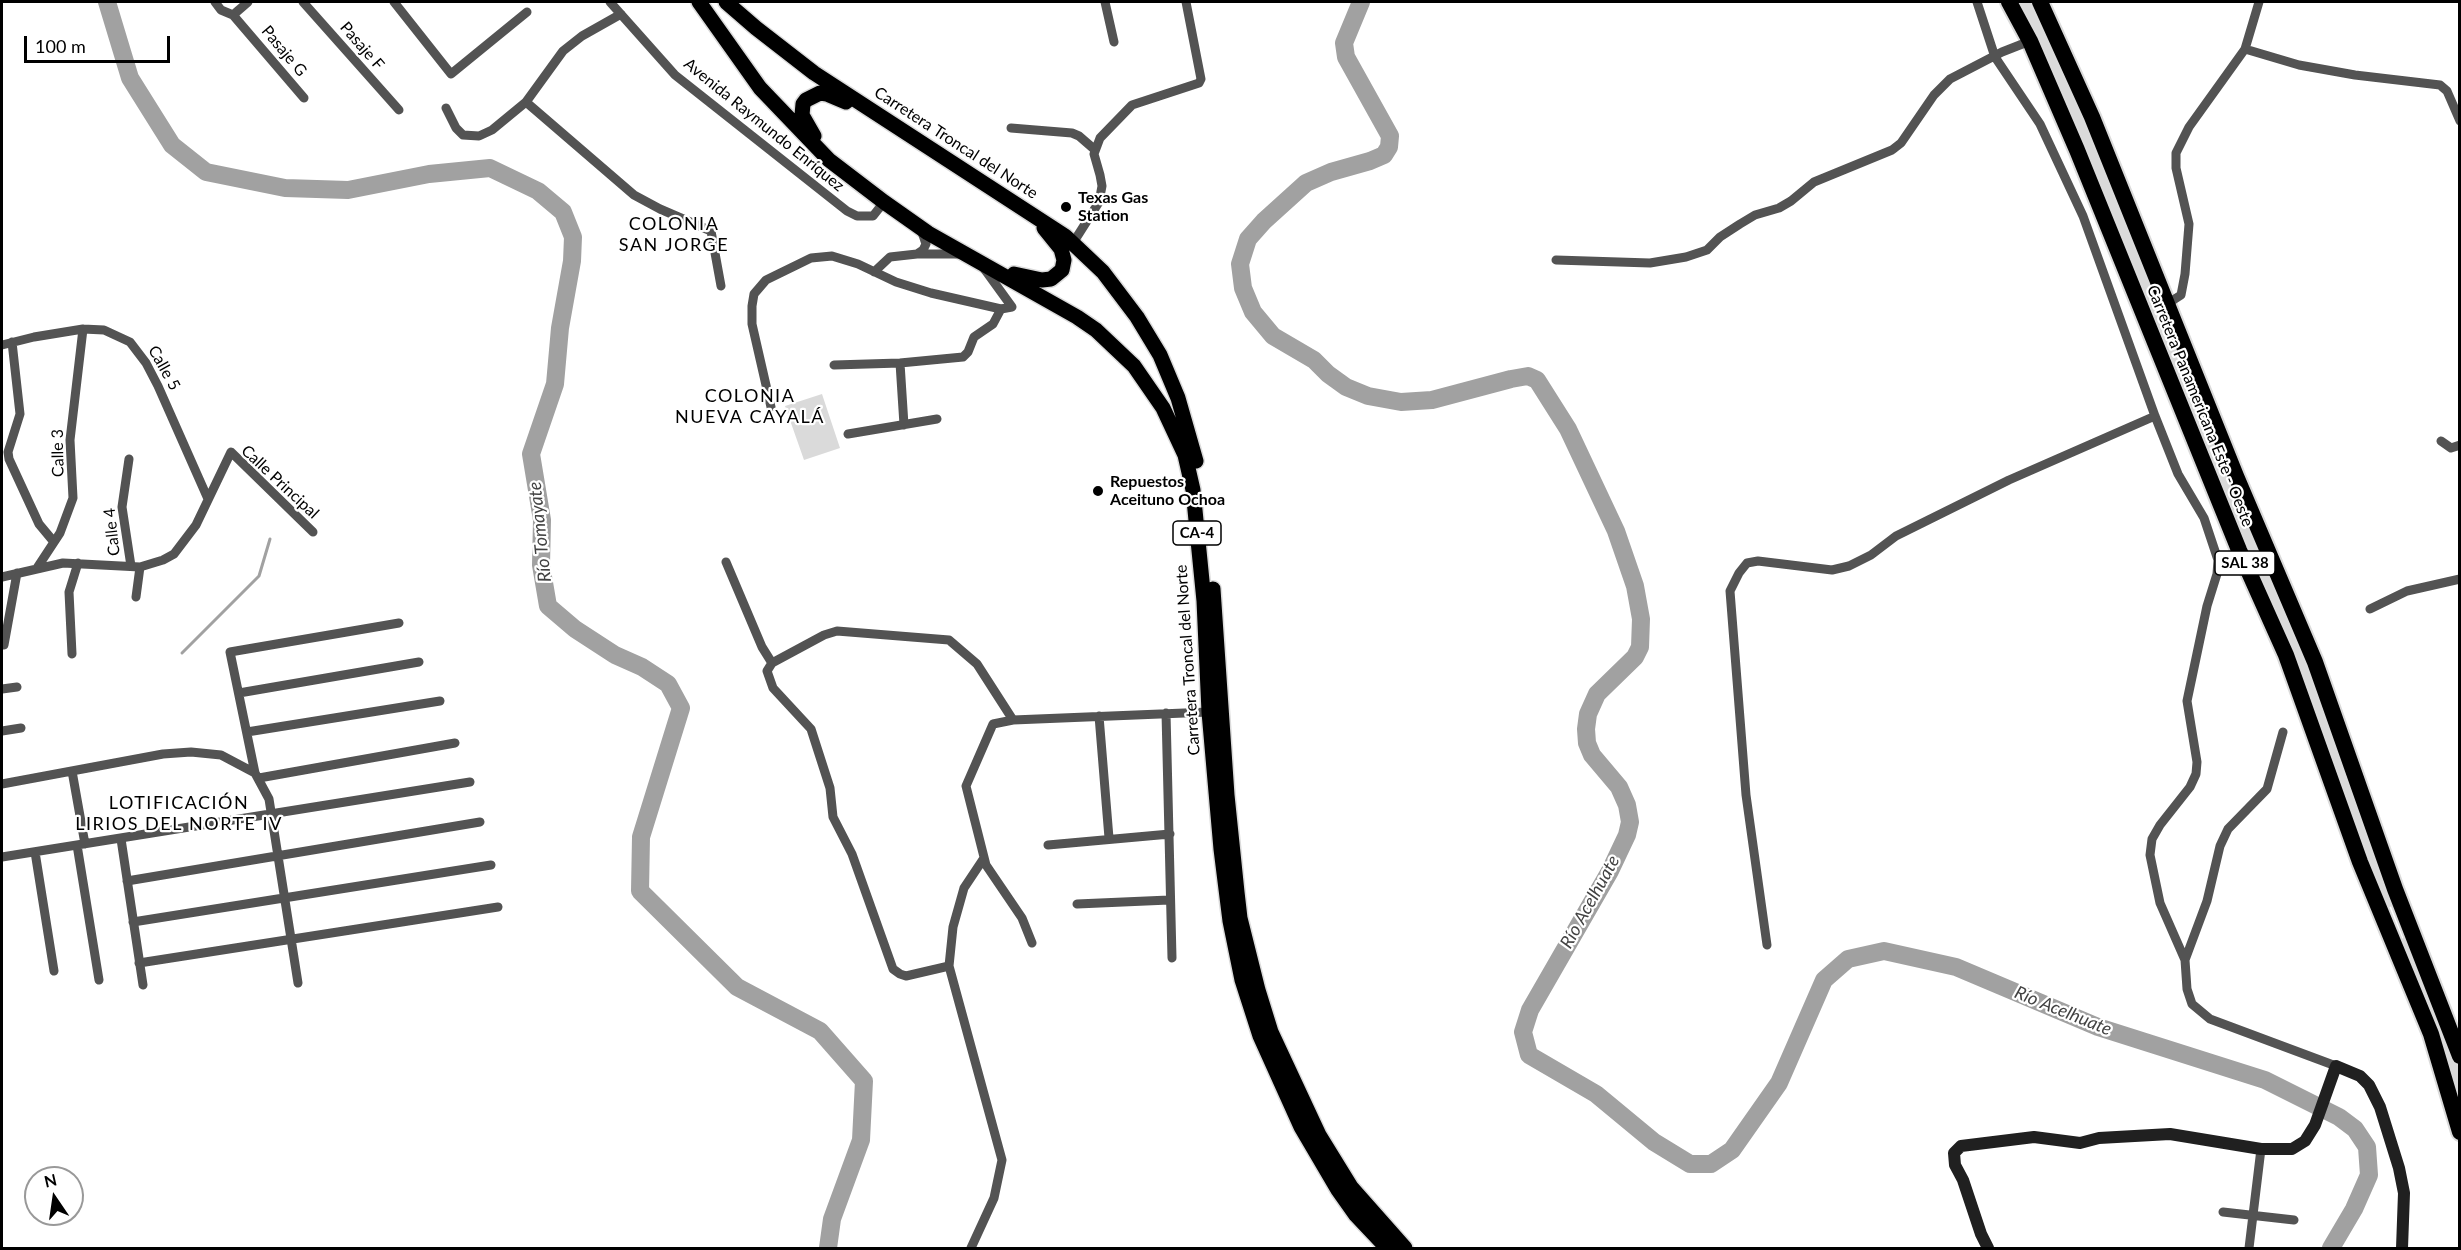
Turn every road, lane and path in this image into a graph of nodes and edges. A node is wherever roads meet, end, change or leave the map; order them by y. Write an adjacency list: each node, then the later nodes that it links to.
1 (215, 2): 16 (street, Pasaje G)
2 (248, 2): 16 (street)
3 (303, 2): 24 (street, Pasaje F)
4 (610, 2): 15 (street, Avenida Raymundo Enríquez)
5 (699, 2): 29 (main road, Carretera Troncal del Norte / CA-4)
6 (726, 2): 25 (main road, Carretera Troncal del Norte / CA-4)
7 (1105, 2): 18 (street)
8 (1186, 2): 28 (street)
9 (1977, 2): 20 (street)
10 (2009, 2): 17 (highway, Carretera Panamericana Este - Oeste / SAL 38)
11 (2040, 2): 40 (highway, Carretera Panamericana Este - Oeste / SAL 38)
12 (2259, 2): 19 (street)
13 (400, 4): 14 (street)
14 (527, 12)
15 (621, 14): 22 (street); 30 (street, Avenida Raymundo Enríquez)
16 (233, 15): 21 (street, Pasaje G)
17 (2030, 41): 20 (street); 106 (highway, Carretera Panamericana Este - Oeste / SAL 38)
18 (1114, 42)
19 (2245, 49): 26 (street); 40 (street)
20 (1995, 57): 36 (street); 48 (street)
21 (304, 98)
22 (526, 102): 23 (street); 39 (street)
23 (446, 108)
24 (399, 110)
25 (884, 118): 29 (main road); 31 (main road, Carretera Troncal del Norte / CA-4)
26 (2460, 121)
27 (1011, 128): 28 (street)
28 (1094, 150): 33 (street)
29 (829, 160): 30 (main road, Carretera Troncal del Norte / CA-4)
30 (884, 202): 32 (main road, Carretera Troncal del Norte / CA-4)
31 (1028, 210): 33 (main road, Carretera Troncal del Norte / CA-4); 37 (main road)
32 (920, 227): 34 (street); 35 (main road, Carretera Troncal del Norte / CA-4)
33 (1073, 243): 131 (main road, Carretera Troncal del Norte / CA-4)
34 (917, 254): 35 (street); 38 (street)
35 (964, 254): 37 (main road, Carretera Troncal del Norte / CA-4)
36 (1556, 260)
37 (987, 266): 41 (street); 76 (main road, Carretera Troncal del Norte / CA-4)
38 (874, 272): 41 (street); 47 (street)
39 (721, 286)
40 (2167, 304): 102 (highway, Carretera Panamericana Este - Oeste / SAL 38)
41 (1001, 309): 45 (street)
42 (83, 329): 43 (street, Calle 5); 55 (street, Calle 5); 57 (street, Calle 3)
43 (12, 342): 44 (street, Calle 5); 57 (street)
44 (2, 345)
45 (900, 363): 46 (street); 50 (street)
46 (834, 365)
47 (771, 407)
48 (2155, 416): 113 (street); 115 (street)
49 (937, 419): 50 (street)
50 (904, 425): 51 (street)
51 (848, 434)
52 (2441, 441): 53 (street)
53 (2460, 445)
54 (129, 459): 60 (street, Calle 4)
55 (208, 499): 56 (street, Calle Principal); 60 (street, Calle Principal)
56 (312, 532)
57 (54, 542): 61 (street, Calle 3)
58 (726, 562): 71 (street)
59 (78, 563): 60 (street, Calle Principal); 61 (street, Calle Principal); 69 (street)
60 (135, 567): 65 (street, Calle 4)
61 (37, 568): 62 (street, Calle Principal)
62 (18, 573): 63 (street, Calle Principal); 68 (street)
63 (2, 577)
64 (2460, 579): 66 (street)
65 (136, 597)
66 (2370, 609)
67 (399, 624): 74 (street)
68 (4, 645)
69 (72, 654)
70 (419, 662): 74 (street)
71 (772, 663): 79 (street); 117 (street)
72 (17, 687): 73 (street)
73 (2, 689)
74 (240, 693): 82 (street)
75 (440, 701): 82 (street)
76 (1209, 712): 77 (street); 130 (main road, Carretera Troncal del Norte / CA-4)
77 (1166, 713): 78 (street); 91 (street)
78 (1099, 716): 79 (street); 93 (street)
79 (1013, 720): 99 (street)
80 (21, 728): 81 (street)
81 (2, 731)
82 (247, 732): 86 (street)
83 (2283, 732): 115 (street)
84 (455, 743): 86 (street)
85 (72, 771): 86 (street); 88 (street); 94 (street)
86 (257, 776): 89 (street)
87 (470, 782): 89 (street)
88 (2, 784)
89 (272, 814): 92 (street); 97 (street)
90 (480, 822): 97 (street)
91 (1170, 834): 93 (street); 104 (street)
92 (121, 838): 94 (street); 101 (street)
93 (1109, 838): 95 (street)
94 (81, 844): 96 (street); 119 (street)
95 (1048, 845)
96 (35, 852): 98 (street); 118 (street)
97 (278, 856): 101 (street); 103 (street)
98 (2, 857)
99 (984, 858): 112 (street); 117 (street)
100 (491, 865): 103 (street)
101 (127, 881): 108 (street)
102 (2398, 897): 106 (highway); 109 (highway, Carretera Panamericana Este - Oeste / SAL 38)
103 (285, 898): 108 (street); 110 (street)
104 (1169, 900): 105 (street); 114 (street)
105 (1077, 904)
106 (2378, 906): 111 (highway, Carretera Panamericana Este - Oeste / SAL 38)
107 (498, 908): 110 (street)
108 (134, 922): 116 (street)
109 (2413, 934): 111 (highway); 122 (highway, Carretera Panamericana Este - Oeste / SAL 38)
110 (291, 940): 116 (street); 120 (street)
111 (2393, 942): 124 (highway, Carretera Panamericana Este - Oeste / SAL 38)
112 (1032, 943)
113 (1767, 945)
114 (1172, 958)
115 (2185, 960): 123 (street)
116 (139, 963): 121 (street)
117 (949, 966): 129 (street)
118 (54, 971)
119 (99, 980)
120 (298, 982)
121 (143, 985)
122 (2460, 1056)
123 (2336, 1066): 125 (street); 134 (street)
124 (2460, 1132)
125 (2261, 1149): 127 (street); 132 (street)
126 (2223, 1212): 127 (street)
127 (2253, 1215): 128 (street); 133 (street)
128 (2294, 1220)
129 (971, 1248)
130 (1387, 1248)
131 (1405, 1248)
132 (1988, 1248)
133 (2249, 1248)
134 (2402, 1248)

